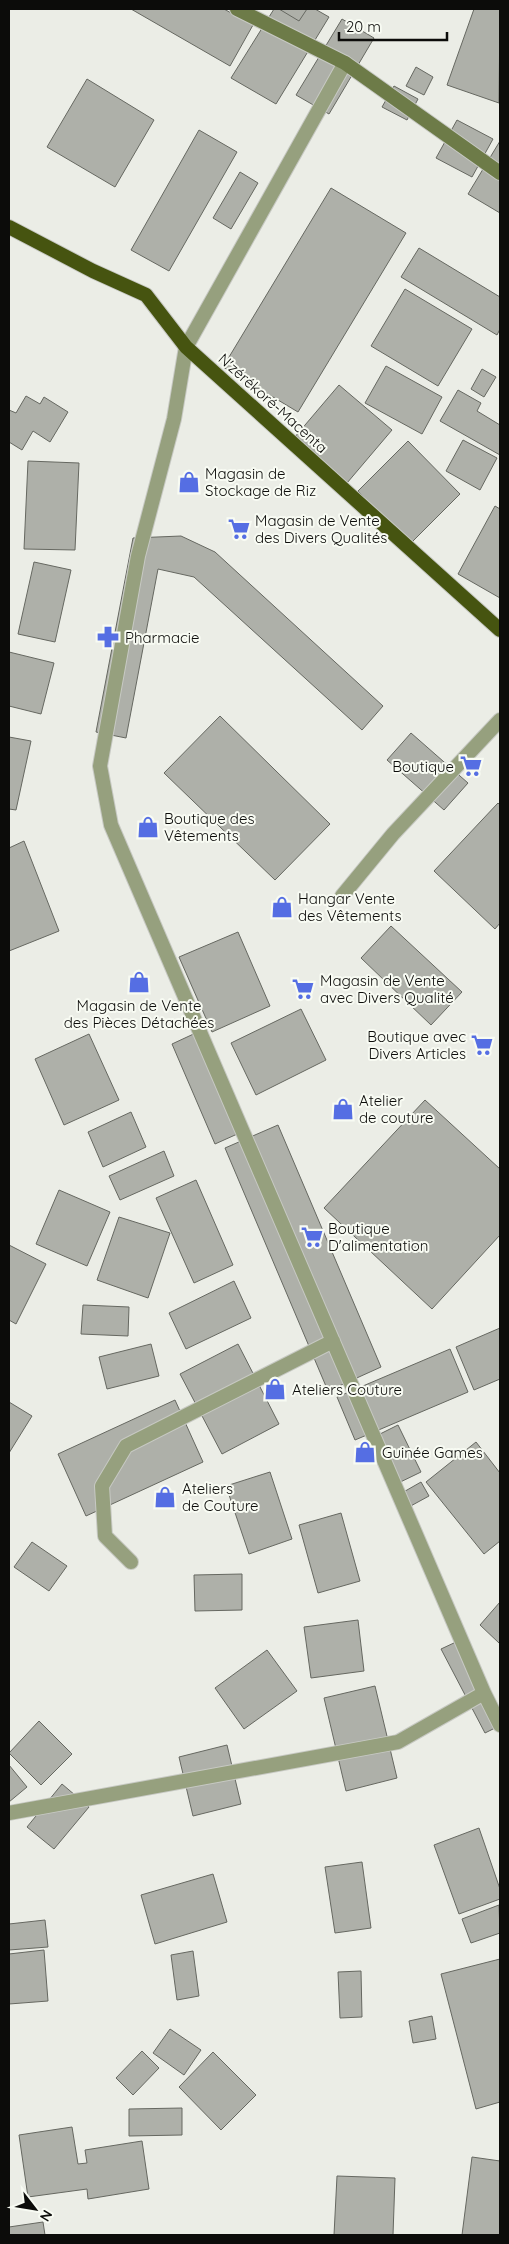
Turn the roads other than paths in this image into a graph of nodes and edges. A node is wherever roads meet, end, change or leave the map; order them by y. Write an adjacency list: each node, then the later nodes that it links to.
1 (237, 9): 2 (main road)
2 (345, 63): 3 (main road); 5 (street)
3 (500, 173)
4 (9, 227): 5 (highway, N'zérékoré-Macenta)
5 (186, 347): 6 (highway, N'zérékoré-Macenta); 9 (street)
6 (500, 630)
7 (500, 720): 8 (street)
8 (342, 896)
9 (333, 1341): 10 (street); 11 (street)
10 (131, 1562)
11 (484, 1693): 12 (street); 13 (street)
12 (500, 1725)
13 (9, 1813)

